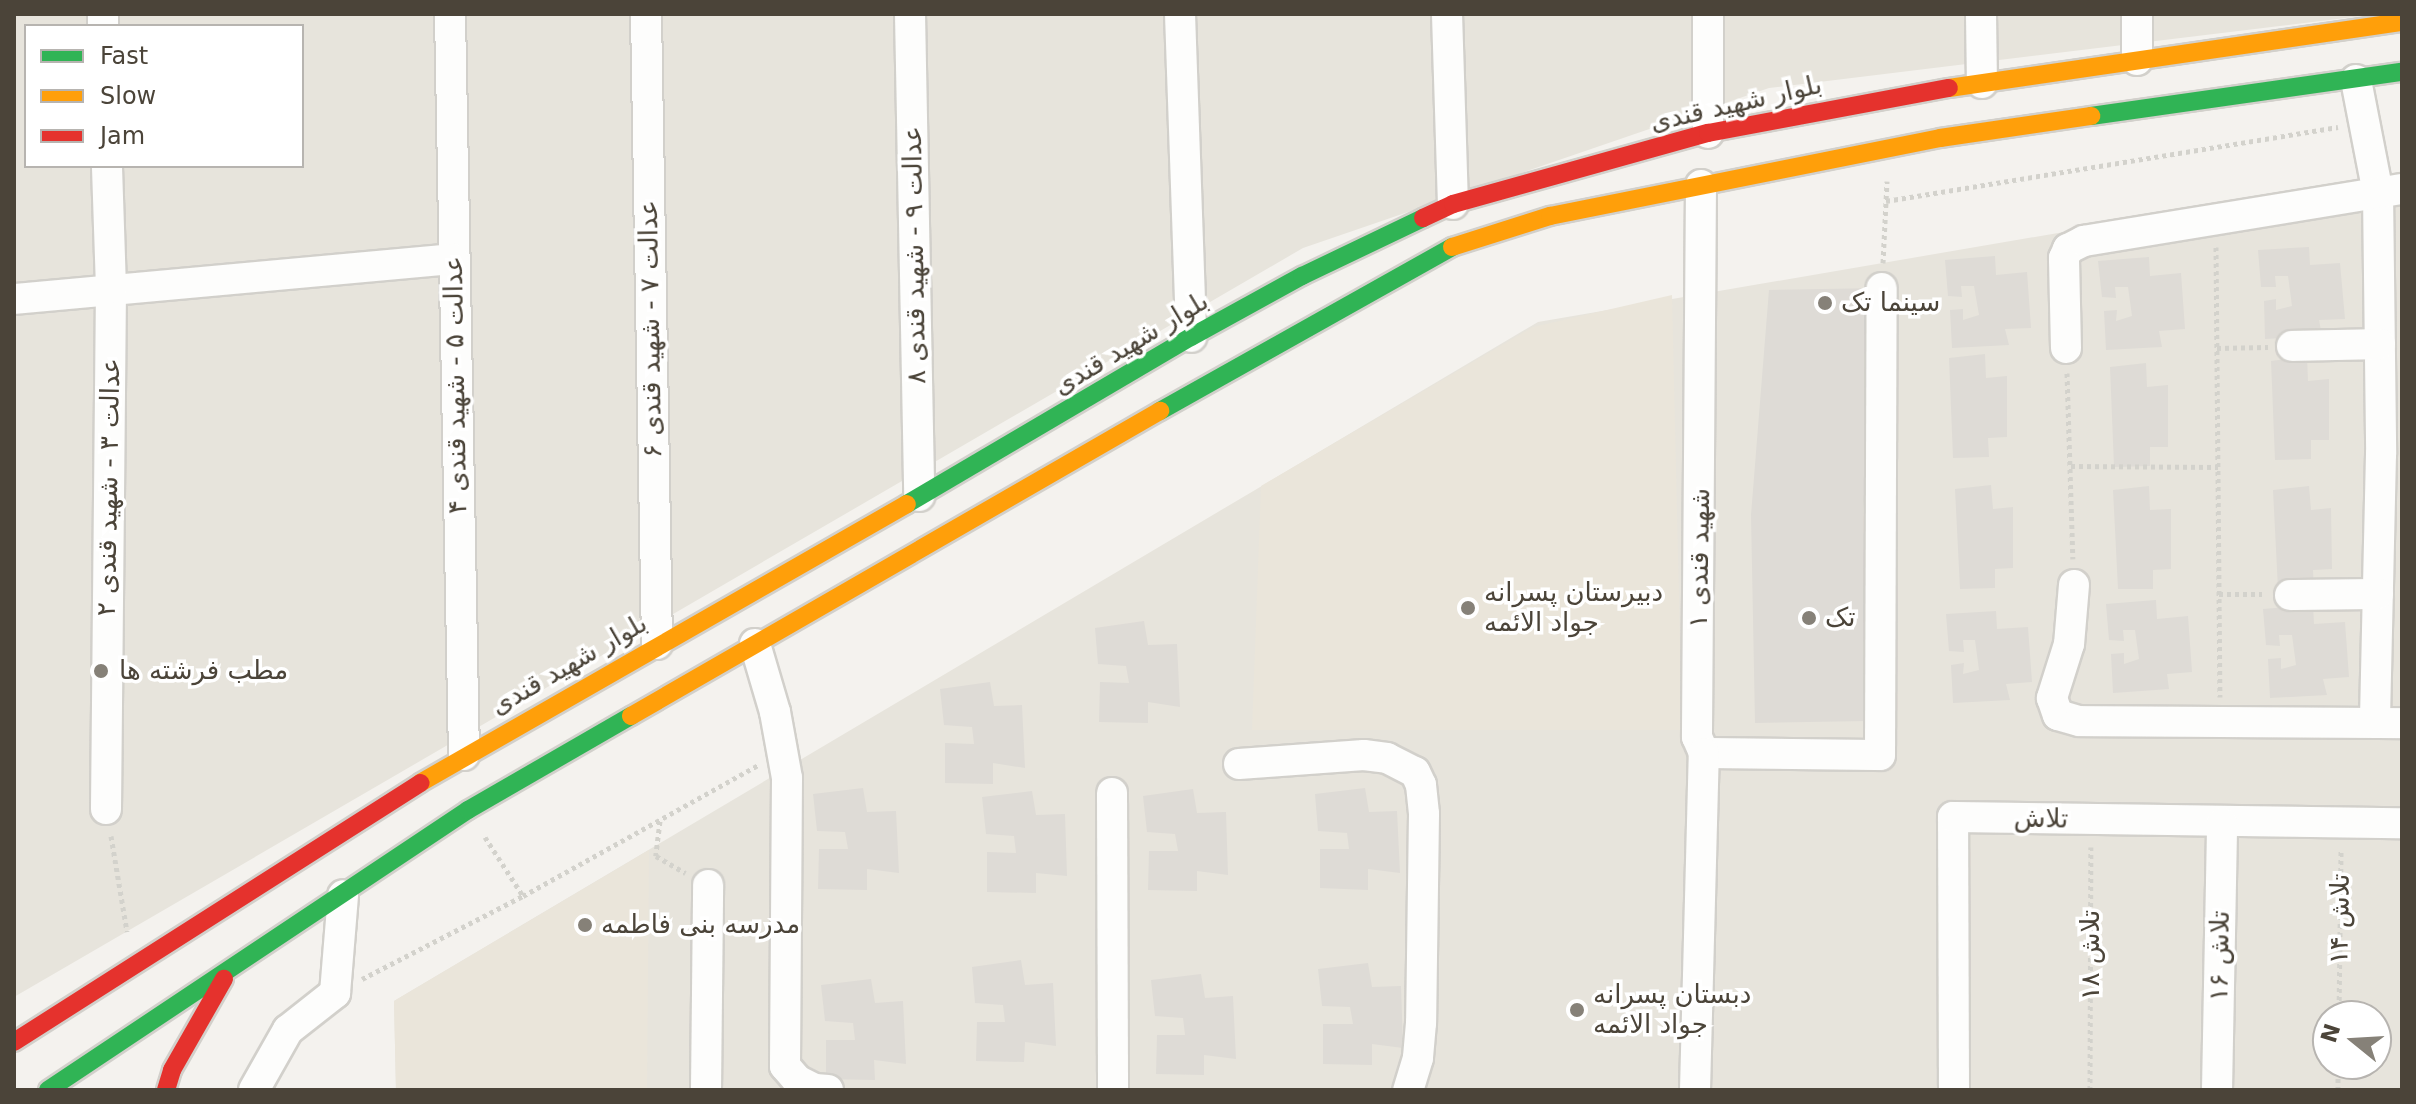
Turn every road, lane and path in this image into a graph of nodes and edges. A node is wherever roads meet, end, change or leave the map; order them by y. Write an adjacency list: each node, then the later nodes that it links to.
1 (450, 14): 23 (street, عدالت ۵ - شهید قندی ۴)
2 (646, 14): 43 (street, عدالت ۷ - شهید قندی ۶)
3 (910, 14): 38 (street, عدالت ۹ - شهید قندی ۸)
4 (1180, 14): 27 (street)
5 (1447, 14): 21 (street)
6 (1708, 14): 15 (street)
7 (1981, 14): 13 (street)
8 (2137, 14): 10 (street)
9 (2402, 22): 10 (main road, بلوار شهید قندی)
10 (2137, 60): 13 (main road, بلوار شهید قندی)
11 (2402, 72): 12 (main road)
12 (2356, 80): 14 (street); 16 (main road)
13 (1982, 83): 15 (main road, بلوار شهید قندی)
14 (2364, 123): 19 (street); 20 (path)
15 (1708, 133): 21 (main road, بلوار شهید قندی)
16 (1889, 148): 18 (main road); 20 (path)
17 (107, 168): 24 (street, عدالت ۳ - شهید قندی ۲)
18 (1701, 185): 33 (main road); 48 (street, شهيد قندی ۱)
19 (2390, 191): 22 (street); 28 (street)
20 (1886, 201): 25 (path)
21 (1453, 204): 27 (main road, بلوار شهید قندی)
22 (2216, 219): 30 (street); 31 (path)
23 (453, 259): 24 (street); 49 (street, عدالت ۵ - شهید قندی ۴)
24 (111, 288): 26 (street); 52 (street, عدالت ۳ - شهید قندی ۲)
25 (1882, 288): 48 (street)
26 (14, 299)
27 (1191, 337): 32 (main road, بلوار شهید قندی)
28 (2380, 344): 29 (street); 41 (street)
29 (2292, 346): 31 (path)
30 (2066, 348): 35 (path)
31 (2217, 348): 36 (path)
32 (1101, 391): 33 (main road); 34 (main road, بلوار شهید قندی)
33 (1122, 432): 37 (main road)
34 (1022, 439): 37 (main road); 38 (main road, بلوار شهید قندی)
35 (2071, 466): 36 (path); 39 (path)
36 (2218, 467): 40 (path)
37 (1056, 470): 44 (main road)
38 (919, 496): 43 (main road, بلوار شهید قندی)
39 (2074, 585): 45 (street)
40 (2219, 594): 42 (path); 45 (path)
41 (2378, 594): 42 (street); 46 (street)
42 (2290, 595)
43 (657, 644): 49 (main road, بلوار شهید قندی)
44 (755, 644): 47 (street); 59 (main road)
45 (2221, 722): 46 (street)
46 (2388, 723)
47 (783, 751): 53 (path); 71 (street)
48 (1704, 753): 74 (street, شهيد قندی ۱)
49 (464, 755): 60 (main road, بلوار شهید قندی)
50 (1239, 764): 73 (street)
51 (1112, 793): 72 (street)
52 (106, 809): 60 (path)
53 (660, 820): 58 (path); 62 (path)
54 (2091, 820): 55 (street, تلاش); 75 (street, تلاش); 76 (path, تلاش ۱۸)
55 (2222, 823): 56 (street, تلاش); 77 (street, تلاش ۱۶)
56 (2341, 823): 57 (street, تلاش); 63 (path, تلاش ۱۴)
57 (2402, 823)
58 (708, 885): 70 (street)
59 (343, 895): 61 (main road); 62 (street)
60 (132, 965): 64 (main road, بلوار شهید قندی)
61 (229, 972): 67 (main road); 68 (main road)
62 (335, 993): 69 (street)
63 (2339, 1000)
64 (76, 1004): 65 (main road); 66 (main road, بلوار شهید قندی)
65 (26, 1012)
66 (14, 1042)
67 (48, 1090)
68 (166, 1090)
69 (254, 1090)
70 (706, 1090)
71 (828, 1090)
72 (1113, 1090)
73 (1408, 1090)
74 (1695, 1090)
75 (1954, 1090)
76 (2090, 1090)
77 (2217, 1090)

